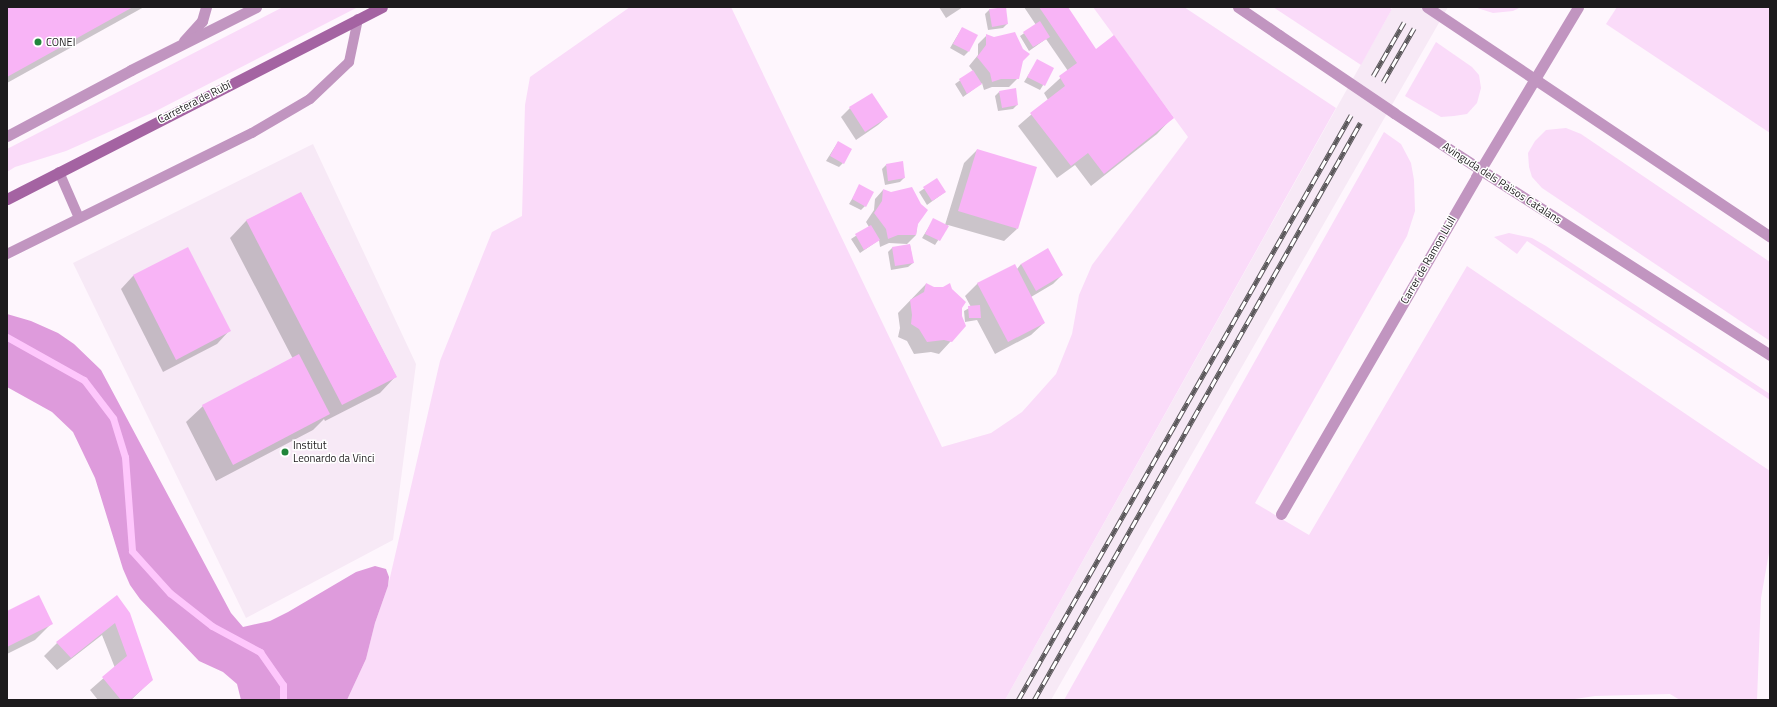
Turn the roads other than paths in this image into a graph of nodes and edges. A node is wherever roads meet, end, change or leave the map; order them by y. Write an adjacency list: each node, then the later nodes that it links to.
1 (206, 7): 8 (street)
2 (256, 7): 8 (street)
3 (382, 7): 7 (main road, Carretera de Rubí)
4 (1238, 7): 11 (street, Avinguda dels Països Catalans, bridge)
5 (1427, 7): 9 (street)
6 (1578, 7): 9 (street, Carrer de Ramon Llull)
7 (358, 19): 12 (main road, Carretera de Rubí); 14 (lane)
8 (179, 47): 10 (street)
9 (1534, 79): 11 (street, Carrer de Ramon Llull); 15 (street)
10 (7, 136)
11 (1481, 170): 17 (street, Avinguda dels Països Catalans); 18 (street, Carrer de Ramon Llull)
12 (59, 172): 13 (main road, Carretera de Rubí); 14 (lane)
13 (7, 199)
14 (79, 218): 16 (lane)
15 (1770, 236)
16 (7, 254)
17 (1770, 355)
18 (1281, 514)

